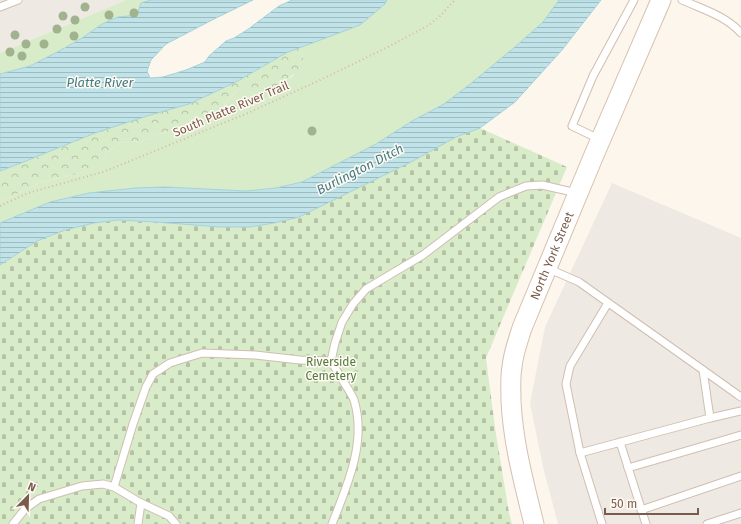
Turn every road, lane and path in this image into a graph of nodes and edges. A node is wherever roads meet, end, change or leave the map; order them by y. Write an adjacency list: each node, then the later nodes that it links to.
1 (18, 0): 6 (lane)
2 (454, 0): 10 (path, South Platte River Trail)
3 (634, 0): 8 (lane)
4 (661, 0): 8 (main road, North York Street)
5 (682, 0): 7 (lane)
6 (0, 7)
7 (741, 33)
8 (601, 140): 9 (main road, North York Street)
9 (578, 193): 11 (main road, North York Street); 13 (lane)
10 (0, 206)
11 (547, 268): 12 (lane); 31 (main road, North York Street)
12 (608, 303): 14 (lane); 20 (lane)
13 (331, 360): 23 (lane); 30 (lane)
14 (703, 370): 15 (lane); 17 (lane)
15 (741, 396)
16 (741, 411): 17 (lane)
17 (710, 418): 19 (lane)
18 (741, 435): 21 (lane)
19 (620, 442): 20 (lane); 21 (lane)
20 (580, 453): 32 (lane)
21 (628, 468): 25 (lane)
22 (741, 476): 25 (lane)
23 (114, 487): 24 (lane); 27 (lane)
24 (141, 503): 28 (lane); 29 (lane)
25 (641, 510): 33 (lane)
26 (741, 513): 34 (lane)
27 (13, 524)
28 (138, 524)
29 (176, 524)
30 (332, 524)
31 (534, 524)
32 (602, 524)
33 (646, 524)
34 (707, 524)

